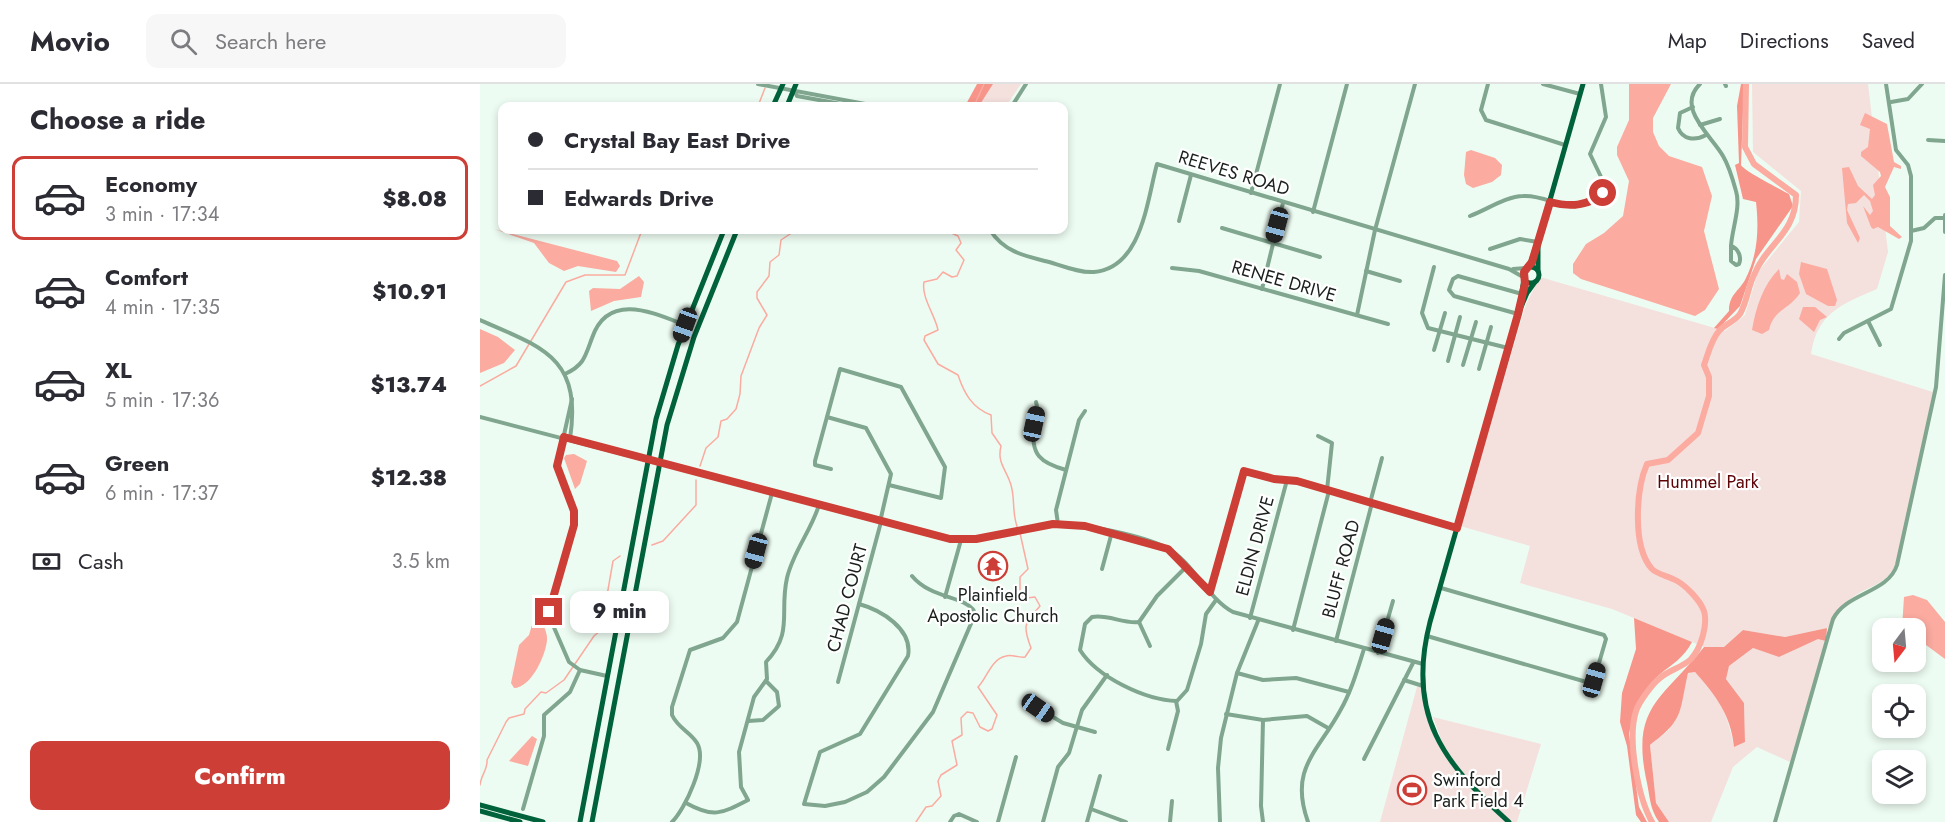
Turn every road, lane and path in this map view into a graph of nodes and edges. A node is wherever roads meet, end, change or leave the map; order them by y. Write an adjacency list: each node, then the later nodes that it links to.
1 (758, 84): 14 (street)
2 (796, 84): 15 (main road)
3 (1026, 84): 21 (street)
4 (1280, 84): 31 (street)
5 (1347, 84): 34 (street)
6 (1415, 84): 39 (street)
7 (1488, 84): 29 (street)
8 (1543, 84): 16 (street)
9 (1583, 84): 16 (main road)
10 (1601, 84): 32 (street)
11 (1701, 84): 23 (street)
12 (1886, 84): 22 (street)
13 (1922, 84): 22 (street)
14 (782, 86): 15 (street); 17 (main road)
15 (794, 92): 18 (main road); 19 (street); 20 (street)
16 (1580, 94): 29 (main road)
17 (775, 102)
18 (788, 102)
19 (830, 102)
20 (853, 102)
21 (1015, 102)
22 (1890, 102): 40 (street)
23 (1693, 107): 25 (street); 26 (street)
24 (1720, 119): 25 (street)
25 (1700, 125): 26 (street)
26 (1706, 135): 47 (street)
27 (1928, 140): 28 (street)
28 (1945, 141)
29 (1566, 145): 32 (main road)
30 (1191, 175): 31 (street, REEVES ROAD); 37 (street); 44 (street, REEVES ROAD)
31 (1251, 194): 33 (street, REEVES ROAD)
32 (1550, 202): 35 (street); 45 (main road)
33 (1283, 203): 34 (street, REEVES ROAD); 46 (street)
34 (1313, 212): 39 (street, REEVES ROAD)
35 (1470, 216)
36 (1945, 216): 40 (street); 41 (street)
37 (1179, 221)
38 (1222, 228): 46 (street)
39 (1375, 230): 52 (street, REEVES ROAD); 55 (street)
40 (1911, 231): 68 (street)
41 (1945, 232)
42 (722, 234): 71 (main road)
43 (735, 234): 97 (main road)
44 (993, 234)
45 (1539, 242): 48 (street); 53 (main road); 54 (main road)
46 (1272, 244): 49 (street); 60 (street)
47 (1731, 246): 47 (street)
48 (1490, 249)
49 (1320, 257)
50 (1434, 267): 73 (street)
51 (1172, 268): 60 (street, RENEE DRIVE)
52 (1509, 268): 53 (street, REEVES ROAD); 57 (street, REEVES ROAD)
53 (1528, 268): 54 (main road); 57 (main road)
54 (1538, 270): 59 (main road)
55 (1366, 271): 58 (street); 64 (street)
56 (1945, 275): 65 (street)
57 (1523, 278): 59 (main road); 61 (main road)
58 (1400, 281)
59 (1535, 282): 63 (main road)
60 (1262, 289): 64 (street, RENEE DRIVE)
61 (1522, 294): 63 (main road); 63 (street)
62 (1445, 313): 73 (street)
63 (1518, 314): 79 (main road)
64 (1357, 315): 70 (street, RENEE DRIVE)
65 (1943, 316): 81 (street)
66 (1460, 318): 74 (street)
67 (480, 320): 86 (street)
68 (1868, 321): 76 (street); 78 (street)
69 (1476, 322): 75 (street)
70 (1388, 324)
71 (685, 325): 86 (street); 96 (main road)
72 (1491, 327): 77 (street)
73 (1440, 331): 74 (street); 80 (street)
74 (1455, 335): 75 (street); 83 (street)
75 (1471, 338): 77 (street); 84 (street)
76 (1839, 339)
77 (1487, 342): 79 (street); 85 (street)
78 (1880, 345)
79 (1509, 348): 108 (main road)
80 (1434, 350)
81 (1939, 358): 82 (street); 174 (street)
82 (1945, 360)
83 (1448, 361)
84 (1463, 365)
85 (1479, 369)
86 (565, 374): 87 (street)
87 (572, 399): 93 (street); 94 (street)
88 (1036, 402): 99 (street)
89 (1085, 411): 99 (street)
90 (480, 417): 93 (street)
91 (827, 417): 98 (street); 101 (street); 101 (street)
92 (1318, 436): 102 (street)
93 (564, 437): 94 (street); 131 (street)
94 (570, 439): 96 (street)
95 (1382, 458): 104 (street, BLUFF ROAD)
96 (647, 460): 97 (street); 134 (main road)
97 (659, 462): 103 (street); 161 (main road)
98 (831, 470)
99 (1066, 470): 107 (street)
100 (1287, 480): 102 (street); 115 (street); 120 (street, ELDIN DRIVE)
101 (889, 484): 106 (street, CHAD COURT)
102 (1328, 491): 104 (street); 123 (street)
103 (772, 493): 105 (street); 153 (street)
104 (1371, 503): 108 (street); 125 (street, BLUFF ROAD)
105 (819, 505): 106 (street); 136 (street)
106 (880, 522): 110 (street); 119 (street, CHAD COURT)
107 (1058, 524): 109 (street); 110 (street)
108 (1457, 528): 114 (main road)
109 (1112, 532): 111 (street); 112 (street)
110 (961, 540): 116 (street)
111 (1186, 567): 115 (street); 122 (street)
112 (1102, 569)
113 (912, 576): 116 (street)
114 (1441, 588): 124 (main road); 124 (street)
115 (1210, 592): 117 (street)
116 (945, 597): 119 (street)
117 (1216, 600): 120 (street); 140 (street)
118 (1393, 601): 128 (street)
119 (859, 604): 137 (street, CHAD COURT)
120 (1250, 618): 121 (street)
121 (1258, 621): 123 (street); 132 (street)
122 (1139, 622): 126 (street); 133 (street)
123 (1293, 630): 125 (street)
124 (1427, 636): 130 (main road)
125 (1336, 641): 127 (street)
126 (1150, 645)
127 (1364, 650): 128 (street); 139 (street)
128 (1378, 653): 129 (street)
129 (1413, 663): 130 (street); 135 (street)
130 (1423, 664): 138 (main road)
131 (578, 669): 134 (street); 155 (street)
132 (1237, 674): 139 (street); 142 (street)
133 (1107, 675): 140 (street); 145 (street)
134 (607, 676): 160 (main road)
135 (1404, 680): 138 (street); 150 (street)
136 (766, 681): 144 (street); 144 (street)
137 (838, 682)
138 (1424, 686): 173 (main road)
139 (1349, 692): 146 (street)
140 (1176, 701): 148 (street)
141 (1038, 708): 145 (street)
142 (1226, 714): 143 (street); 170 (street)
143 (1263, 720): 146 (street); 171 (street)
144 (748, 721): 153 (street)
145 (1077, 728): 147 (street); 166 (street)
146 (1328, 728): 172 (street)
147 (1095, 732)
148 (1168, 749)
149 (1016, 757): 165 (street)
150 (1364, 759)
151 (1100, 776): 156 (street)
152 (1172, 801): 169 (street)
153 (686, 803): 162 (street)
154 (480, 805): 159 (main road)
155 (523, 809)
156 (1091, 809): 167 (street); 168 (street)
157 (480, 811): 158 (main road)
158 (520, 822)
159 (543, 822)
160 (580, 822)
161 (592, 822)
162 (672, 822)
163 (950, 822): 164 (street)
164 (977, 822)
165 (998, 822)
166 (1043, 822)
167 (1088, 822)
168 (1126, 822)
169 (1170, 822)
170 (1220, 822)
171 (1263, 822)
172 (1308, 822)
173 (1509, 822)
174 (1775, 822)

